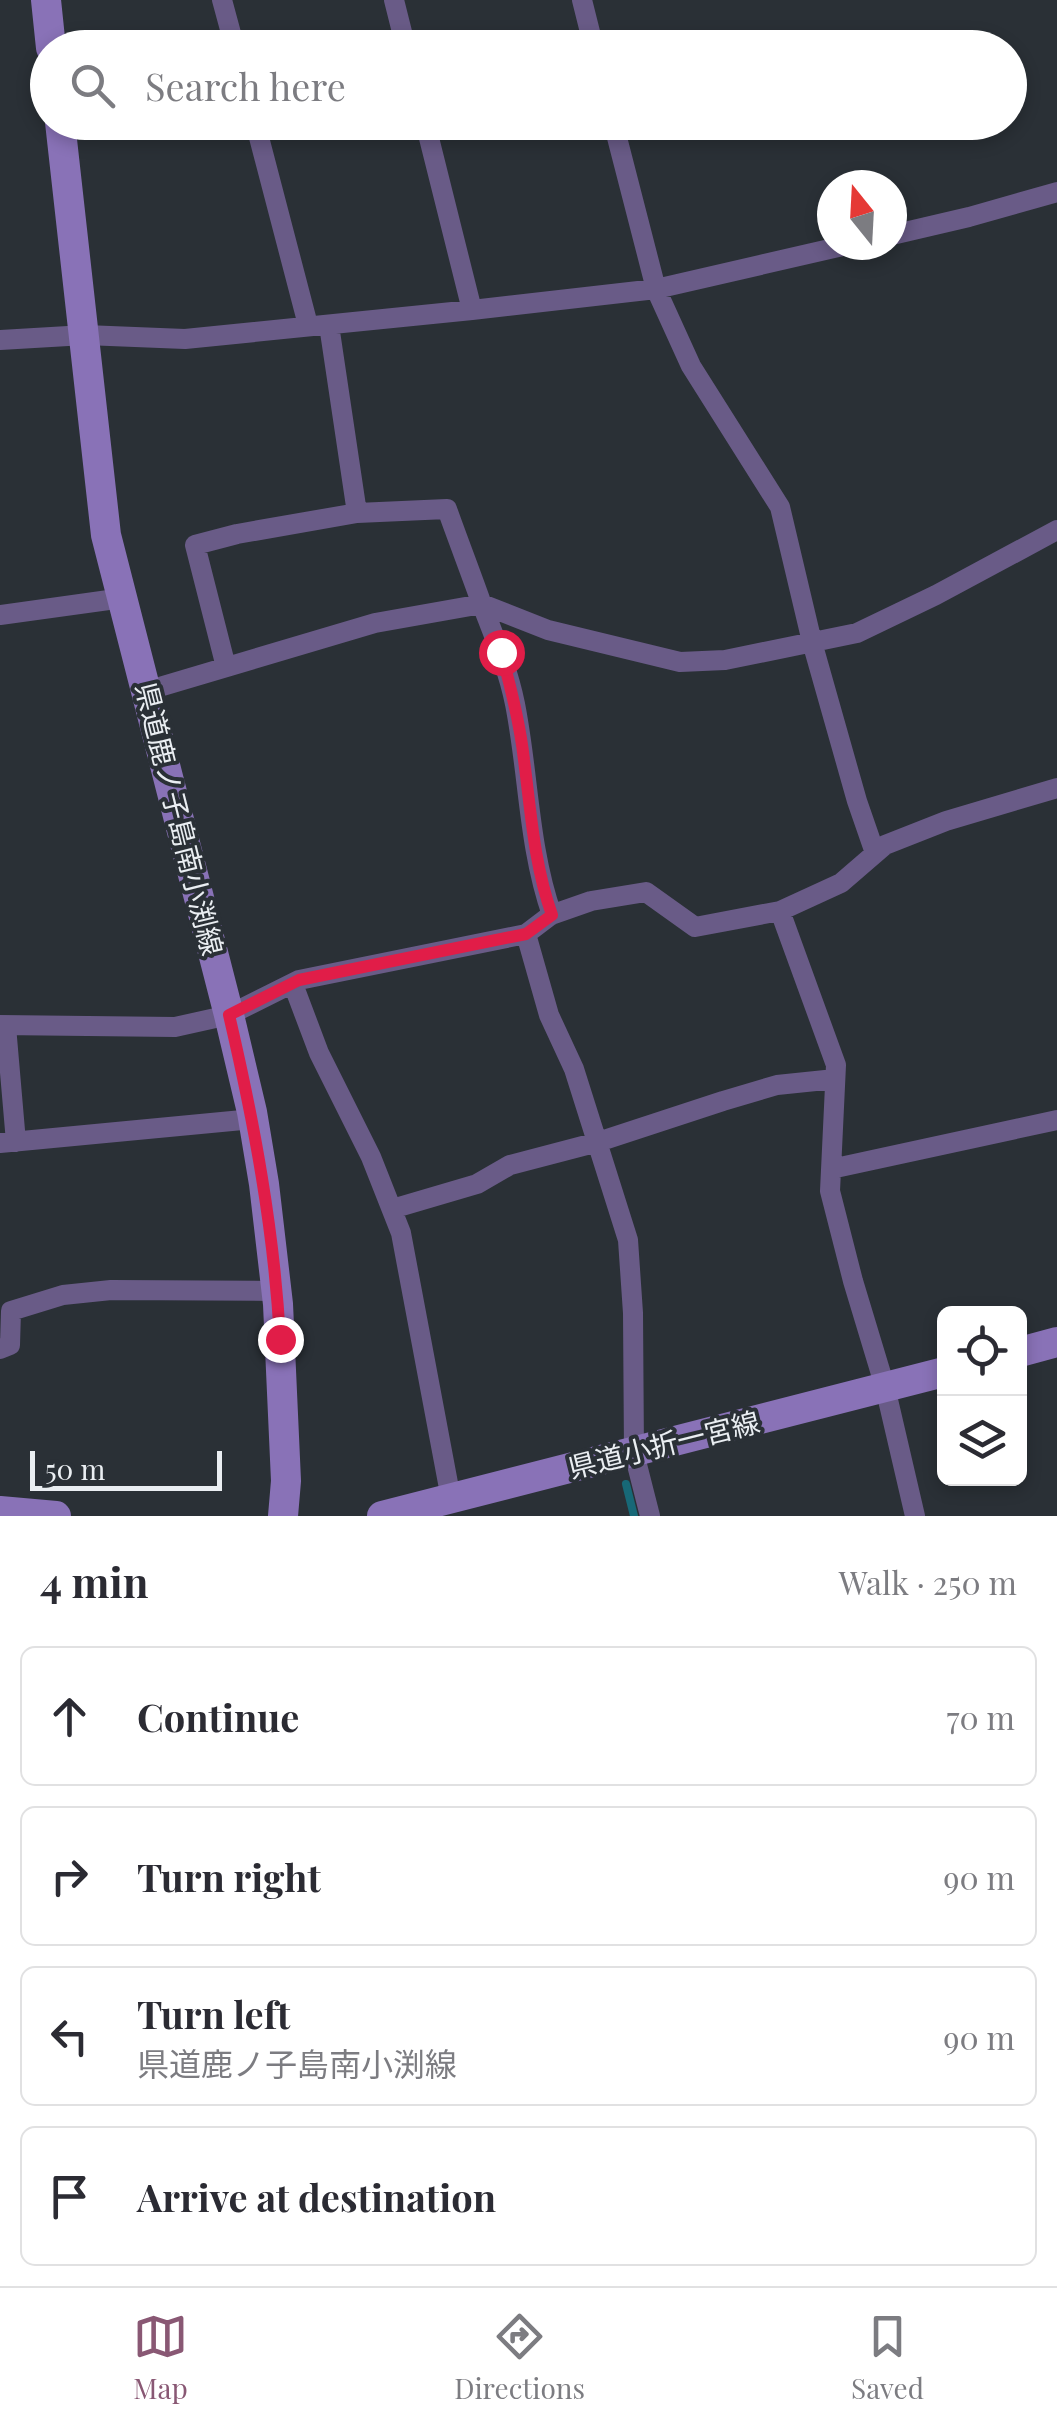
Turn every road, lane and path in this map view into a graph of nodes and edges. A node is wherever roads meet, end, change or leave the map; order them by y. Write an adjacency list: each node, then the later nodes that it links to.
1 (47, 0): 5 (main road)
2 (222, 0): 6 (street)
3 (394, 0): 7 (street)
4 (582, 0): 8 (street)
5 (50, 30)
6 (230, 30)
7 (402, 30)
8 (590, 30)
9 (62, 140): 19 (main road, 県道鹿ノ子島南小渕線)
10 (260, 140): 18 (street)
11 (430, 140): 17 (street)
12 (618, 140): 16 (street)
13 (1057, 192): 14 (street)
14 (907, 231)
15 (817, 252): 16 (street)
16 (656, 289): 17 (street); 26 (street)
17 (472, 310): 18 (street)
18 (319, 325): 19 (street); 21 (street)
19 (85, 335): 20 (street); 23 (main road, 県道鹿ノ子島南小渕線)
20 (0, 340)
21 (357, 513): 24 (street); 27 (street)
22 (1057, 530): 26 (street)
23 (123, 598): 25 (street); 28 (main road, 県道鹿ノ子島南小渕線)
24 (482, 604): 26 (street); 27 (street); 32 (street)
25 (0, 615)
26 (812, 642): 30 (street)
27 (226, 667): 28 (street)
28 (146, 692): 35 (main road, 県道鹿ノ子島南小渕線)
29 (1057, 788): 30 (street)
30 (875, 853): 31 (street)
31 (780, 911): 32 (street); 37 (street)
32 (552, 915): 33 (street)
33 (526, 934): 34 (street); 41 (street)
34 (293, 984): 35 (street); 43 (street)
35 (229, 1015): 36 (street); 38 (main road, 県道鹿ノ子島南小渕線)
36 (3, 1026): 40 (street)
37 (835, 1079): 41 (street); 42 (street)
38 (253, 1119): 40 (street); 44 (main road, 県道鹿ノ子島南小渕線)
39 (1057, 1120): 42 (street)
40 (8, 1142)
41 (598, 1142): 43 (street); 50 (street)
42 (832, 1169): 49 (street)
43 (392, 1210): 51 (street)
44 (276, 1291): 46 (street); 54 (main road, 県道鹿ノ子島南小渕線)
45 (1057, 1342): 47 (main road)
46 (0, 1349)
47 (1027, 1350)
48 (937, 1374): 49 (main road, 県道小折一宮線)
49 (885, 1387): 50 (main road, 県道小折一宮線); 57 (street)
50 (634, 1453): 51 (main road, 県道小折一宮線); 56 (street)
51 (442, 1506): 55 (main road, 県道小折一宮線)
52 (0, 1511): 53 (main road)
53 (56, 1516)
54 (283, 1516)
55 (382, 1516)
56 (650, 1516)
57 (915, 1516)

